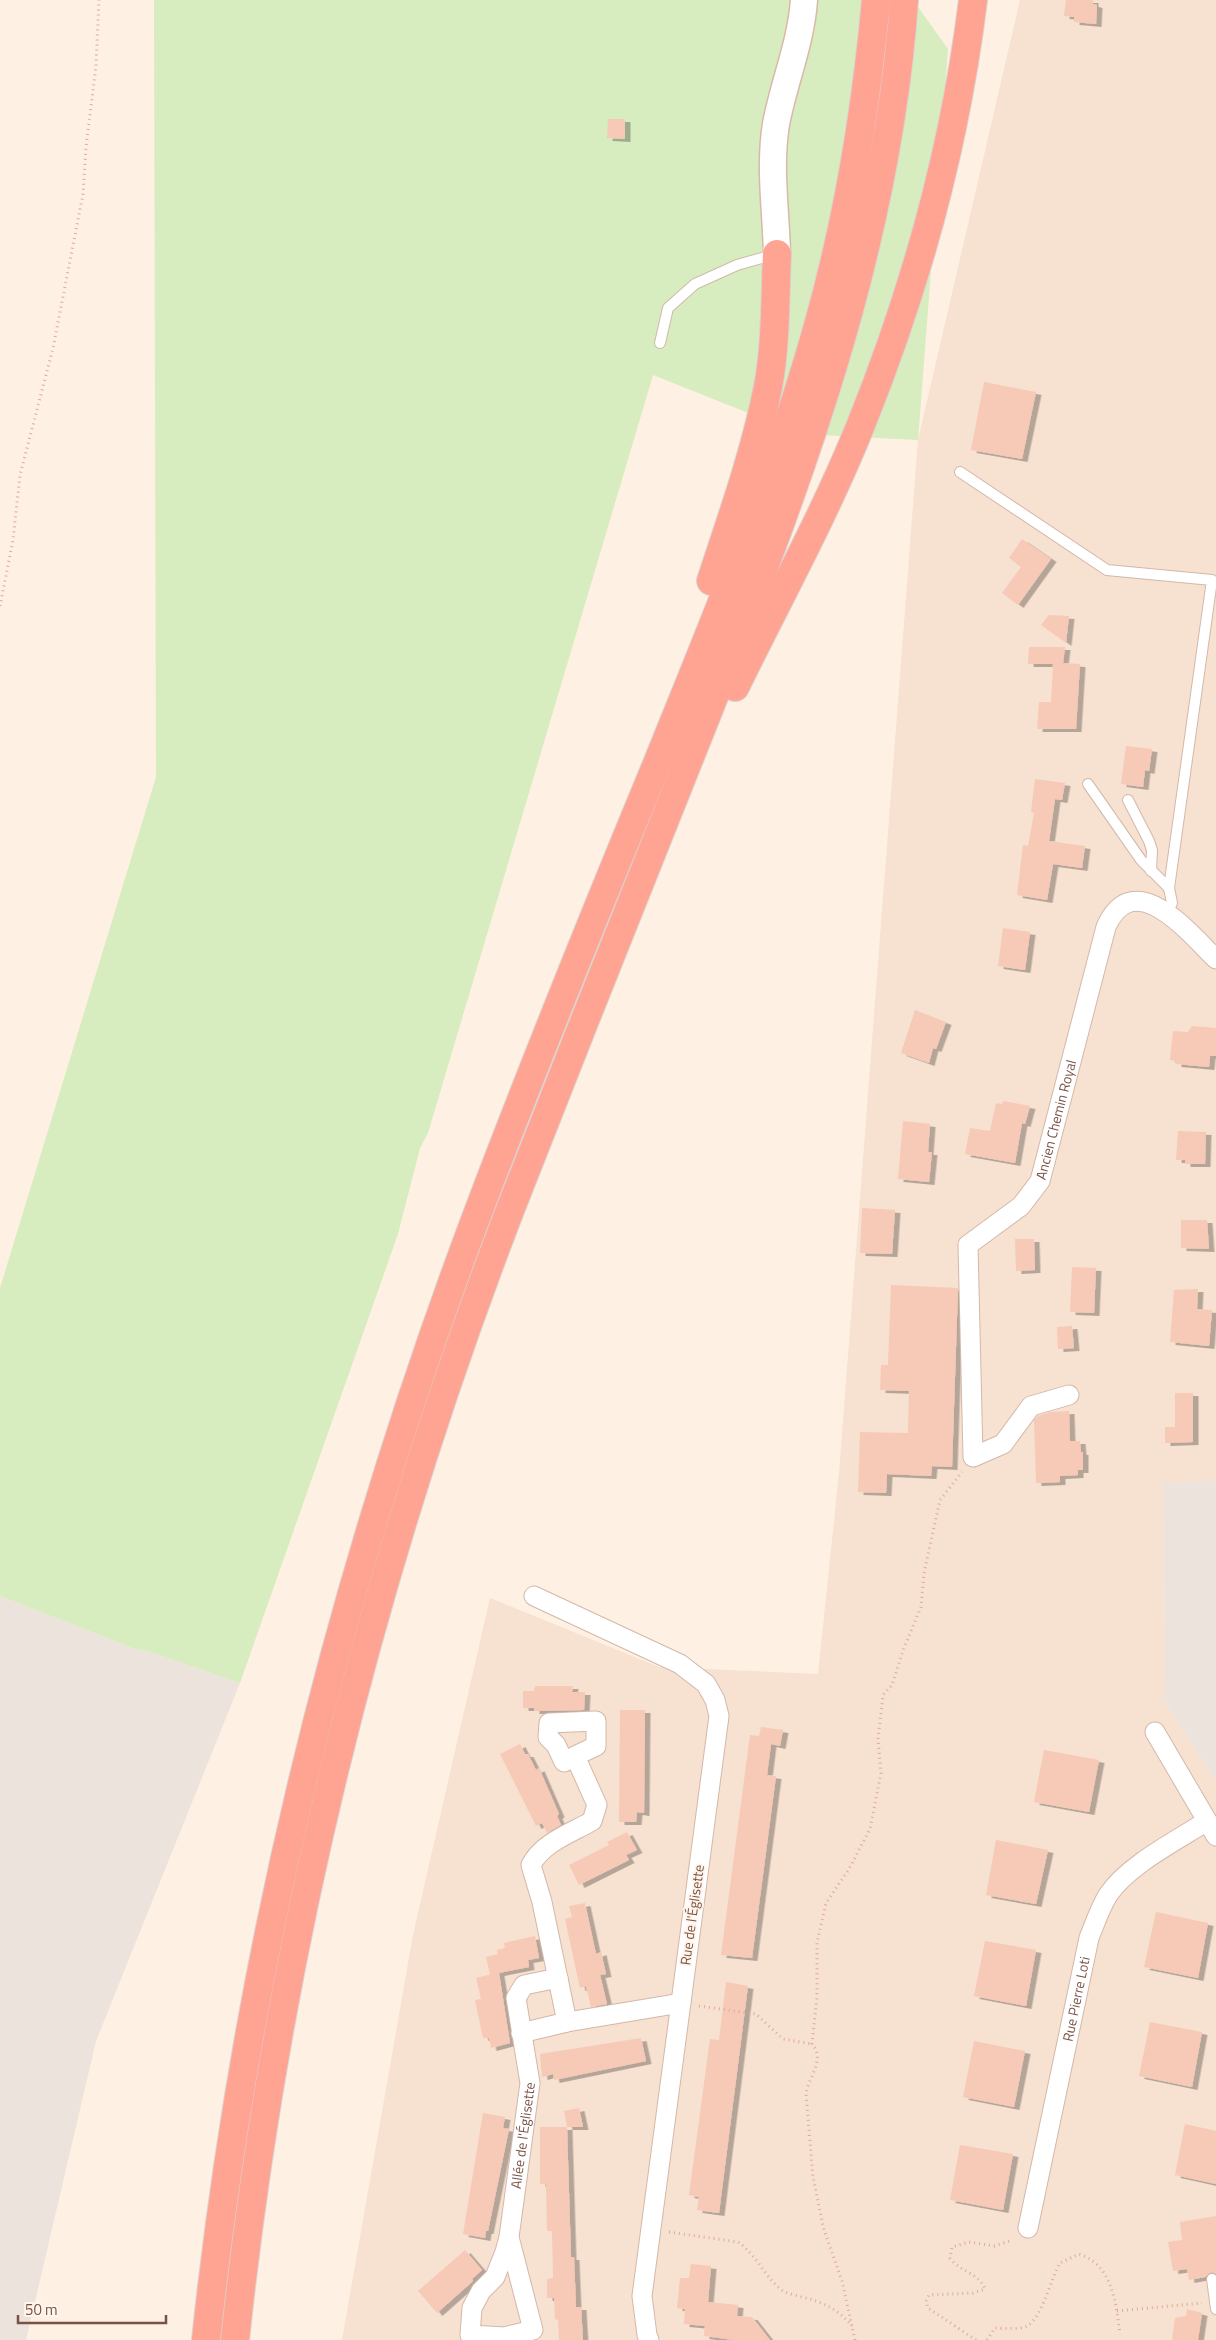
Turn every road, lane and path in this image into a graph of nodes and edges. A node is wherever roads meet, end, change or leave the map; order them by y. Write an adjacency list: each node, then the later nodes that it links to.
1 (99, 0): 9 (path)
2 (804, 0): 6 (main road)
3 (876, 0): 12 (highway)
4 (904, 0): 13 (highway)
5 (973, 0): 13 (highway)
6 (777, 254): 7 (lane); 12 (highway)
7 (660, 343)
8 (960, 472): 15 (lane)
9 (0, 606)
10 (1088, 784): 14 (lane)
11 (1128, 800): 14 (lane)
12 (617, 862): 38 (highway)
13 (645, 870): 39 (highway)
14 (1151, 871): 15 (lane)
15 (1169, 888): 16 (lane)
16 (1167, 912): 17 (street, Ancien Chemin Royal); 19 (street, Ancien Chemin Royal)
17 (1216, 959)
18 (1069, 1395): 19 (street)
19 (973, 1457): 28 (path)
20 (534, 1596): 25 (street, Rue de l'Églisette)
21 (1154, 1732): 23 (street, Rue Pierre Loti)
22 (575, 1756): 24 (street)
23 (1211, 1829): 29 (street, Rue Pierre Loti)
24 (558, 1978): 26 (street); 27 (street, Allée de l'Églisette)
25 (681, 2003): 26 (street); 28 (path); 30 (street, Rue de l'Églisette)
26 (567, 2022): 27 (street)
27 (522, 2033): 31 (street, Allée de l'Églisette)
28 (812, 2044): 36 (path)
29 (1028, 2228): 42 (path)
30 (651, 2229): 36 (path); 40 (street, Rue de l'Églisette)
31 (509, 2236): 31 (street, Allée de l'Églisette)
32 (1212, 2279): 34 (lane)
33 (1203, 2302): 35 (path)
34 (1216, 2309)
35 (1117, 2311): 37 (path); 43 (path)
36 (852, 2326): 41 (path)
37 (1120, 2334)
38 (206, 2340)
39 (235, 2340)
40 (649, 2340)
41 (855, 2340)
42 (976, 2340)
43 (987, 2340)

